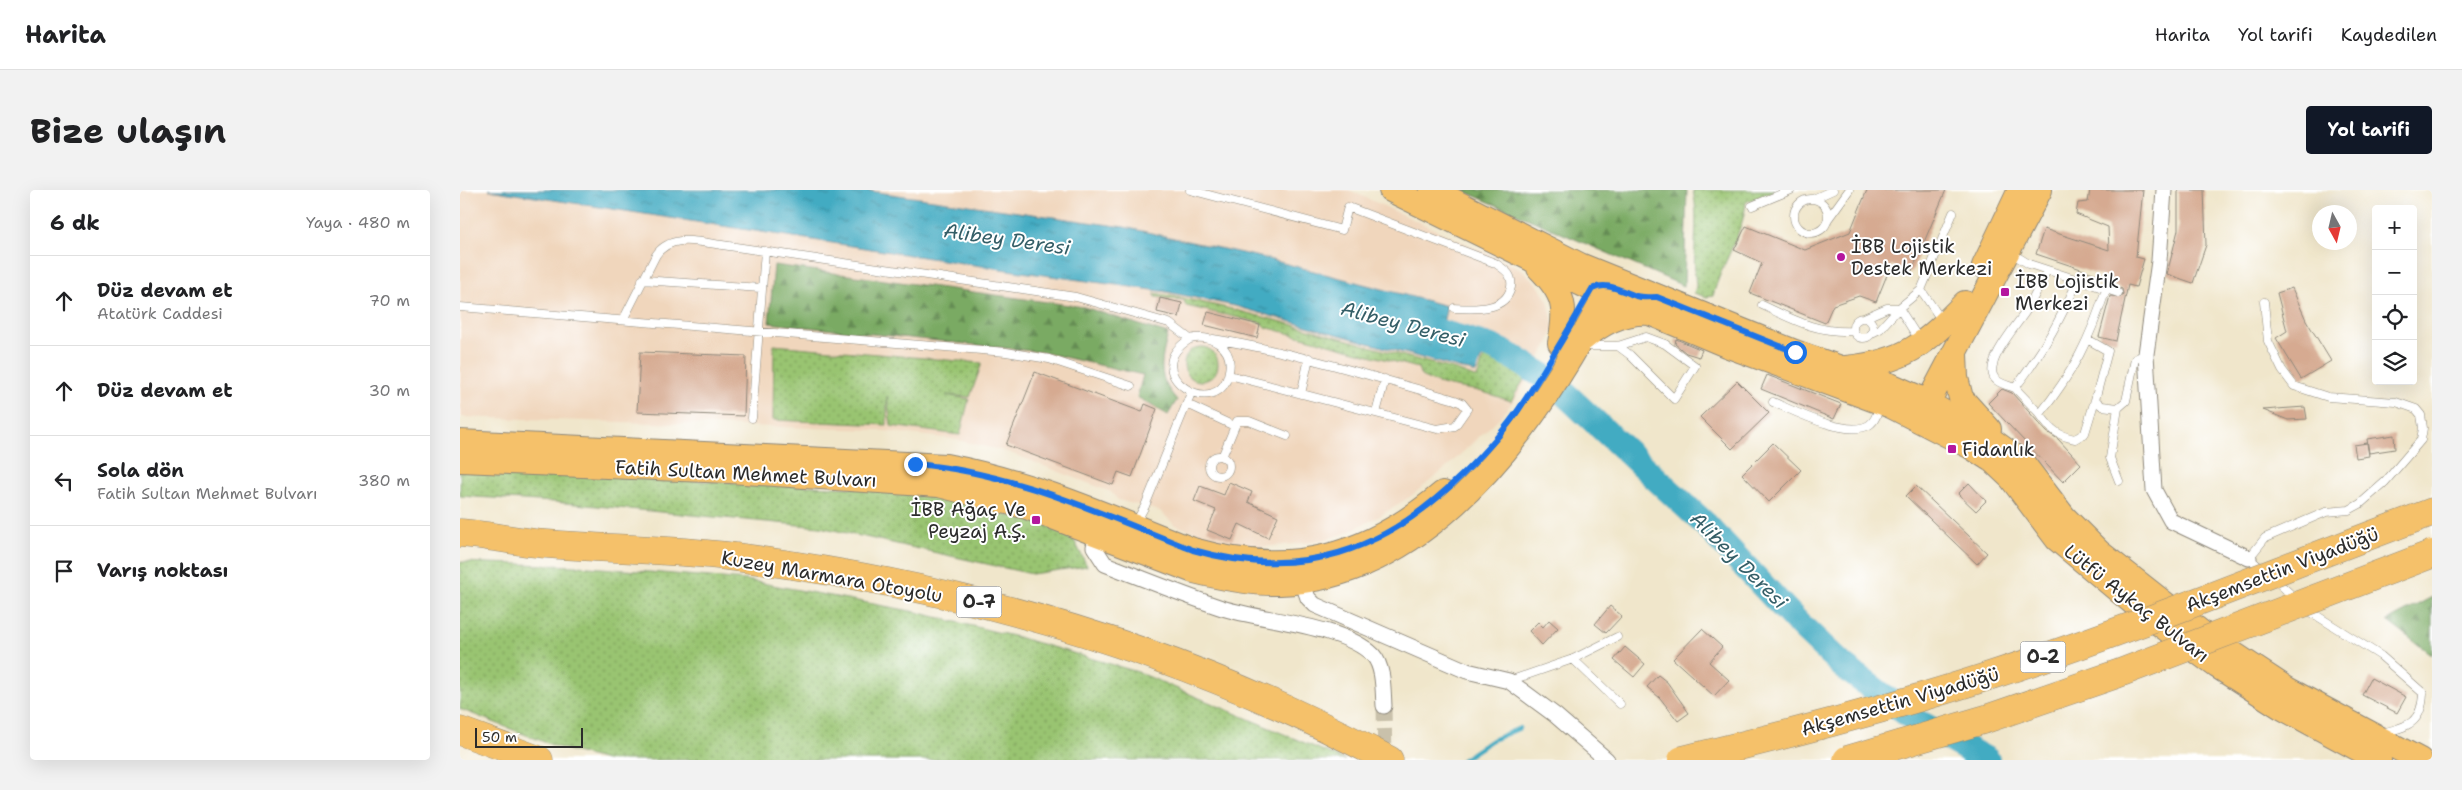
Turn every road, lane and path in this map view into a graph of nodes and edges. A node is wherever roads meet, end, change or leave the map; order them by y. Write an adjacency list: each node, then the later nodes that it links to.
1 (1190, 190): 30 (lane)
2 (1391, 190): 16 (main road)
3 (1432, 190): 20 (main road)
4 (1791, 190): 11 (lane)
5 (1833, 190): 10 (lane)
6 (1849, 190): 13 (lane)
7 (2020, 190): 26 (main road)
8 (2040, 190): 15 (main road)
9 (2164, 190): 45 (street)
10 (1813, 199): 13 (lane); 13 (lane)
11 (1752, 206)
12 (1953, 213): 23 (lane)
13 (1828, 219)
14 (765, 251): 18 (lane); 21 (lane); 39 (lane)
15 (2009, 252): 17 (lane); 44 (main road)
16 (1528, 256): 20 (main road); 43 (main road)
17 (2047, 270): 19 (lane); 51 (lane)
18 (642, 280): 21 (lane); 33 (lane)
19 (2078, 280): 22 (lane); 51 (lane)
20 (1600, 285): 27 (main road); 43 (main road, Fatih Sultan Mehmet Bulvarı)
21 (761, 288): 35 (lane)
22 (2106, 289): 24 (lane); 40 (lane)
23 (1921, 290): 31 (lane); 34 (lane)
24 (2118, 293)
25 (2264, 302): 78 (lane)
26 (1965, 303): 34 (main road); 59 (main road)
27 (1654, 305): 43 (main road); 47 (main road); 56 (main road)
28 (1762, 305): 36 (lane)
29 (460, 307): 33 (lane)
30 (1454, 308)
31 (1899, 308): 32 (lane); 37 (lane); 41 (lane)
32 (1864, 318): 36 (lane); 37 (lane)
33 (623, 320): 35 (lane)
34 (1944, 324): 41 (main road)
35 (758, 331): 50 (lane); 63 (lane)
36 (1853, 331): 37 (lane)
37 (1870, 334)
38 (1210, 338): 39 (lane); 46 (lane); 48 (lane)
39 (1190, 339): 52 (lane)
40 (2089, 340): 54 (lane); 62 (lane)
41 (1922, 345): 47 (main road)
42 (1618, 346): 42 (lane); 43 (lane)
43 (1563, 348): 60 (main road, Fatih Sultan Mehmet Bulvarı)
44 (1955, 352): 59 (main road); 67 (main road)
45 (2146, 354): 58 (lane); 78 (street)
46 (1309, 358): 49 (lane); 53 (lane)
47 (1841, 369): 59 (main road)
48 (1229, 375): 52 (lane); 53 (lane)
49 (1385, 380): 61 (lane); 61 (lane)
50 (1131, 386)
51 (2015, 388): 62 (lane)
52 (1191, 393): 57 (lane)
53 (1300, 394): 61 (lane)
54 (2095, 400): 58 (lane); 62 (lane)
55 (1773, 402): 56 (lane)
56 (1881, 402): 59 (main road)
57 (1187, 404): 64 (lane); 74 (lane)
58 (2118, 408): 70 (lane)
59 (1918, 409): 67 (main road, Lütfü Aykaç Bulvarı); 94 (main road, Lütfü Aykaç Bulvarı)
60 (1526, 411): 74 (main road, Fatih Sultan Mehmet Bulvarı); 79 (main road, Fatih Sultan Mehmet Bulvarı)
61 (1376, 413)
62 (2040, 414)
63 (752, 418)
64 (1234, 426): 65 (lane); 68 (lane)
65 (1287, 436)
66 (460, 442): 72 (main road, Fatih Sultan Mehmet Bulvarı)
67 (2004, 447): 88 (main road, Lütfü Aykaç Bulvarı)
68 (1222, 457)
69 (460, 460): 72 (main road, Fatih Sultan Mehmet Bulvarı)
70 (2119, 481)
71 (2432, 512): 92 (highway, Akşemsettin Viyadüğü / O-2, bridge)
72 (1101, 524): 74 (main road, Fatih Sultan Mehmet Bulvarı); 82 (street)
73 (460, 533): 75 (highway)
74 (1130, 536): 79 (main road, Fatih Sultan Mehmet Bulvarı)
75 (544, 544): 76 (highway); 90 (highway, Kuzey Marmara Otoyolu / O-7)
76 (460, 547)
77 (2432, 554): 93 (highway, Akşemsettin Viyadüğü / O-2, bridge)
78 (2249, 558): 88 (lane)
79 (1302, 581): 80 (street)
80 (1387, 637): 82 (street); 84 (street)
81 (1617, 637): 83 (lane)
82 (1374, 656): 86 (street)
83 (1573, 659): 84 (lane); 85 (lane)
84 (1508, 680): 91 (street)
85 (1620, 704)
86 (1384, 706)
87 (460, 731): 89 (highway)
88 (2374, 734): 95 (main road, Lütfü Aykaç Bulvarı)
89 (539, 760)
90 (1389, 760)
91 (1608, 760)
92 (1682, 760)
93 (1847, 760)
94 (2378, 760)
95 (2420, 760)

